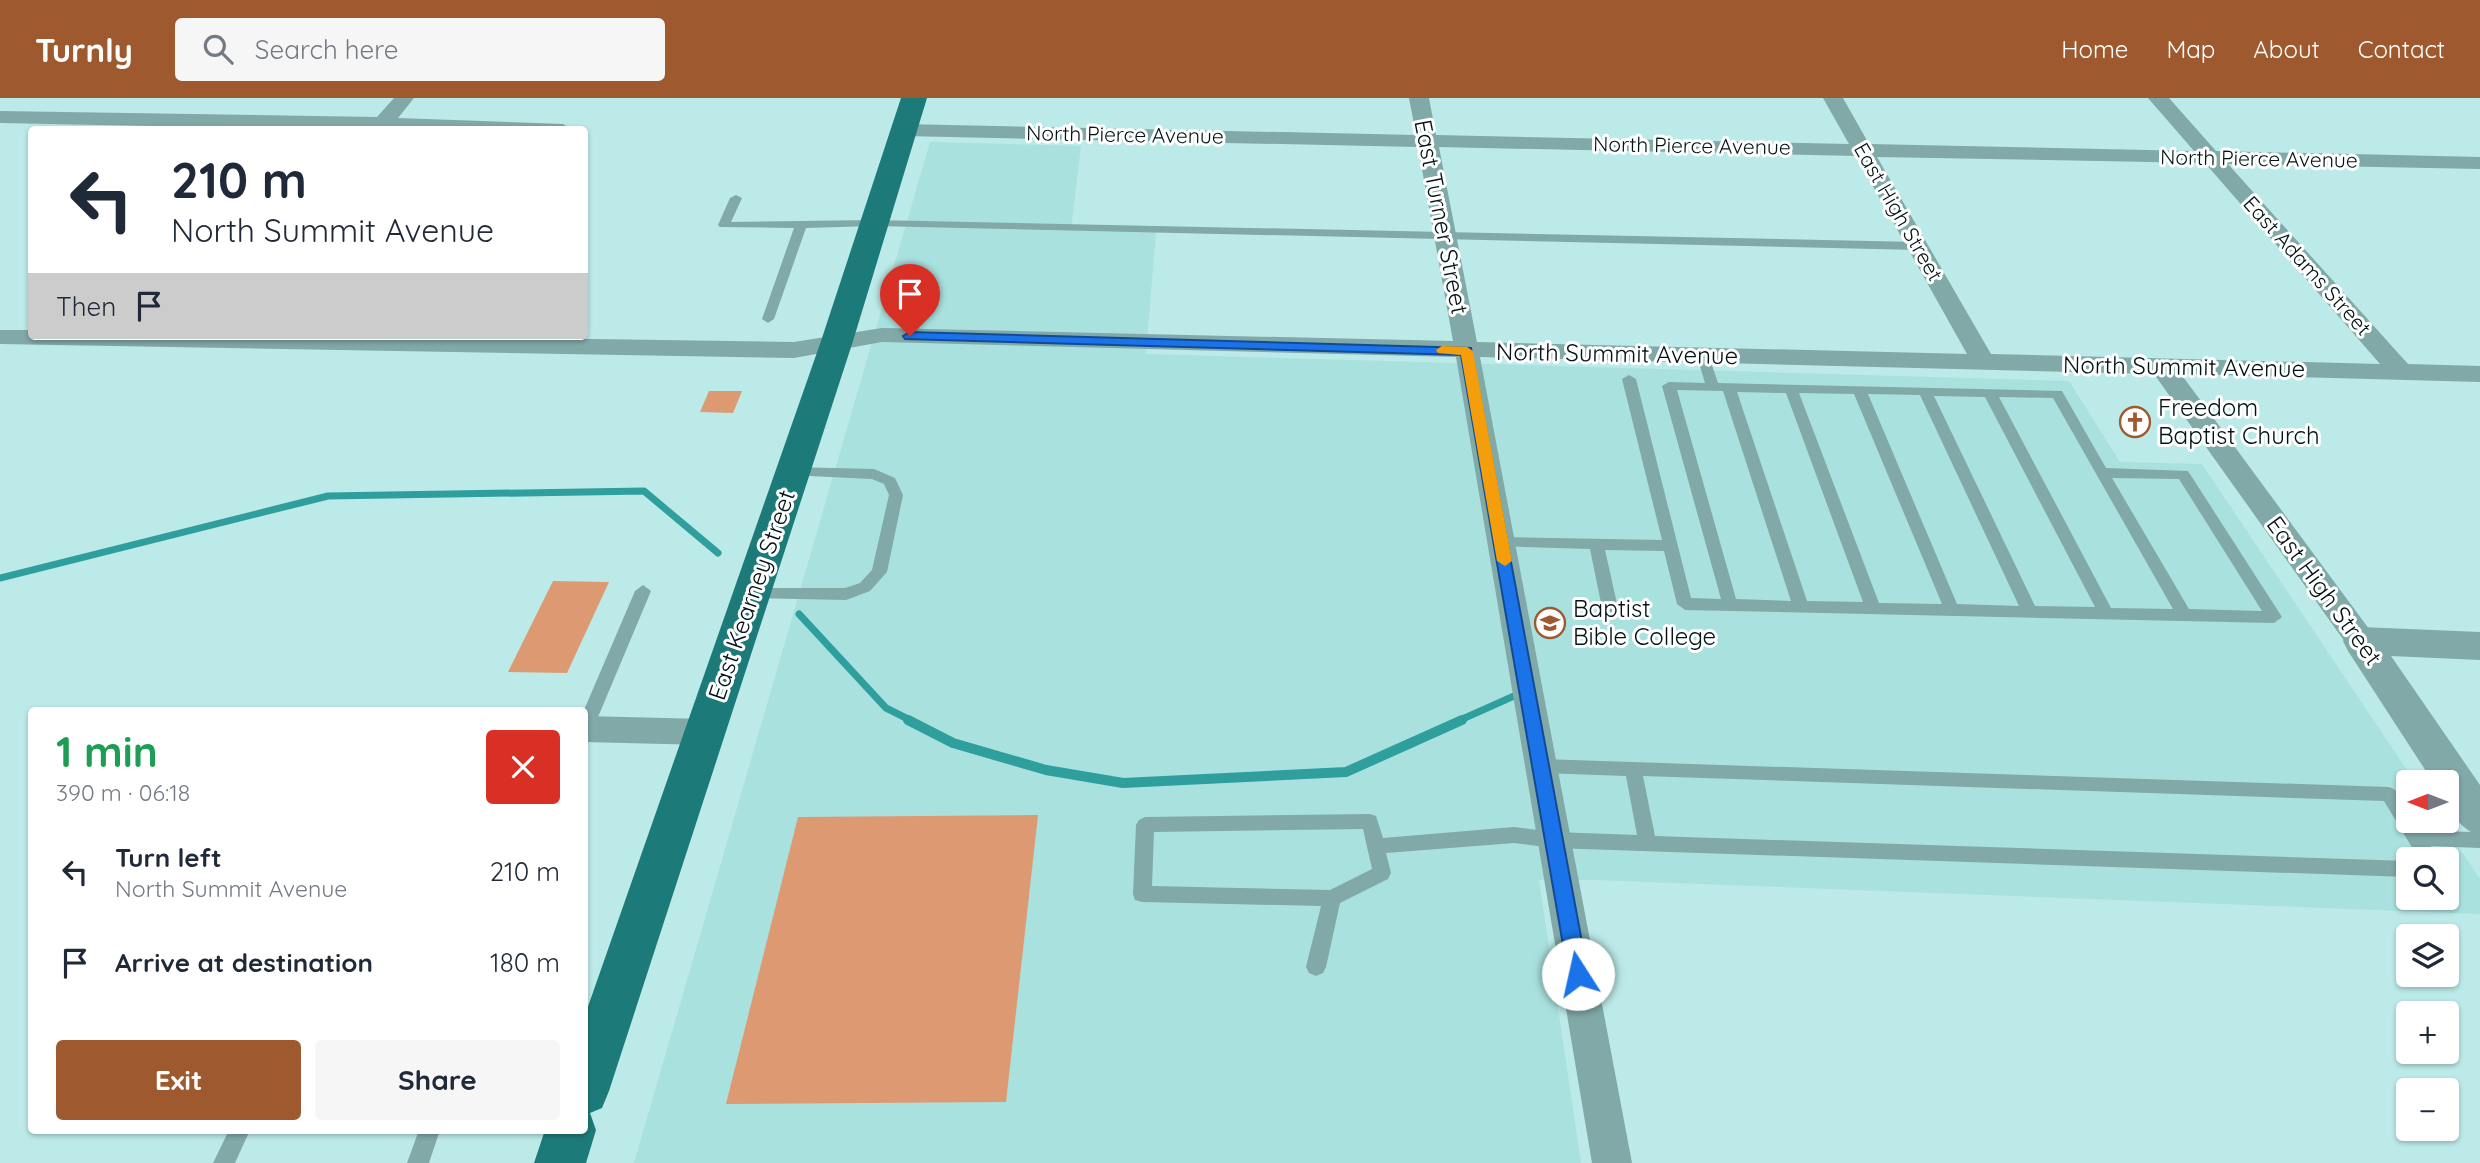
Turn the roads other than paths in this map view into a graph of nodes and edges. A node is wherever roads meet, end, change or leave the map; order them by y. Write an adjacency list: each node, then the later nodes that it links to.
1 (404, 98): 7 (street)
2 (1419, 98): 8 (street, East Turner Street)
3 (1833, 98): 9 (street, East High Street)
4 (2158, 98): 10 (street, East Adams Street)
5 (909, 114): 8 (street, North Pierce Avenue); 13 (main road, East Kearney Street)
6 (0, 117): 7 (street)
7 (380, 126)
8 (1426, 140): 9 (street, North Pierce Avenue); 15 (street, East Turner Street)
9 (1862, 150): 10 (street, North Pierce Avenue); 16 (street, East High Street)
10 (2212, 158): 11 (street, North Pierce Avenue); 26 (street, East Adams Street)
11 (2480, 163)
12 (736, 198): 14 (lane)
13 (874, 223): 14 (lane); 15 (lane); 21 (main road, East Kearney Street)
14 (800, 225): 17 (lane)
15 (1444, 236): 16 (lane); 22 (street, East Turner Street)
16 (1917, 246): 24 (street, East High Street)
17 (768, 318)
18 (0, 337): 19 (street, North Summit Avenue)
19 (28, 337)
20 (438, 340): 21 (street, North Summit Avenue)
21 (837, 341): 22 (street, North Summit Avenue); 35 (main road, East Kearney Street)
22 (1467, 351): 23 (street, North Summit Avenue); 37 (street, East Turner Street)
23 (1703, 356): 24 (street, North Summit Avenue); 29 (lane)
24 (1984, 363): 25 (street, North Summit Avenue)
25 (2163, 368): 26 (street, North Summit Avenue); 50 (street, East High Street)
26 (2400, 372): 27 (street, North Summit Avenue)
27 (2480, 374)
28 (1629, 379): 39 (lane)
29 (1713, 387): 30 (lane); 42 (lane)
30 (1729, 388): 31 (lane); 43 (lane)
31 (1791, 389): 32 (lane); 45 (lane)
32 (1859, 390): 33 (lane); 46 (lane)
33 (1925, 391): 34 (lane); 47 (lane)
34 (1990, 393): 36 (lane); 48 (lane)
35 (793, 472): 41 (main road, East Kearney Street); 41 (lane)
36 (2102, 473): 49 (lane); 49 (lane)
37 (1501, 542): 38 (lane); 55 (street, East Turner Street)
38 (1597, 545): 39 (lane); 44 (lane)
39 (1671, 546): 42 (lane)
40 (643, 592): 52 (lane)
41 (752, 594): 54 (main road, East Kearney Street)
42 (1730, 605): 43 (lane)
43 (1801, 606): 45 (lane)
44 (1609, 608)
45 (1873, 608): 46 (lane)
46 (1952, 610): 47 (lane)
47 (2030, 612): 48 (lane)
48 (2106, 613): 49 (lane)
49 (2185, 615)
50 (2361, 641): 51 (street); 57 (street, East High Street)
51 (2480, 646)
52 (588, 722)
53 (588, 729): 54 (street)
54 (705, 732): 67 (main road, East Kearney Street)
55 (1541, 766): 56 (lane); 59 (street, East Turner Street)
56 (1633, 769): 58 (lane); 61 (lane)
57 (2480, 819)
58 (2416, 838): 60 (lane); 63 (lane)
59 (1554, 839): 61 (lane); 62 (lane); 74 (street, East Turner Street)
60 (2480, 840)
61 (1647, 843): 64 (lane)
62 (1376, 846): 65 (lane); 65 (lane)
63 (2422, 847)
64 (2396, 869)
65 (1332, 898): 66 (lane)
66 (1316, 967)
67 (588, 1079)
68 (238, 1134): 71 (lane)
69 (429, 1134): 72 (lane)
70 (570, 1134): 73 (main road)
71 (224, 1163)
72 (418, 1163)
73 (560, 1163)
74 (1612, 1163)

